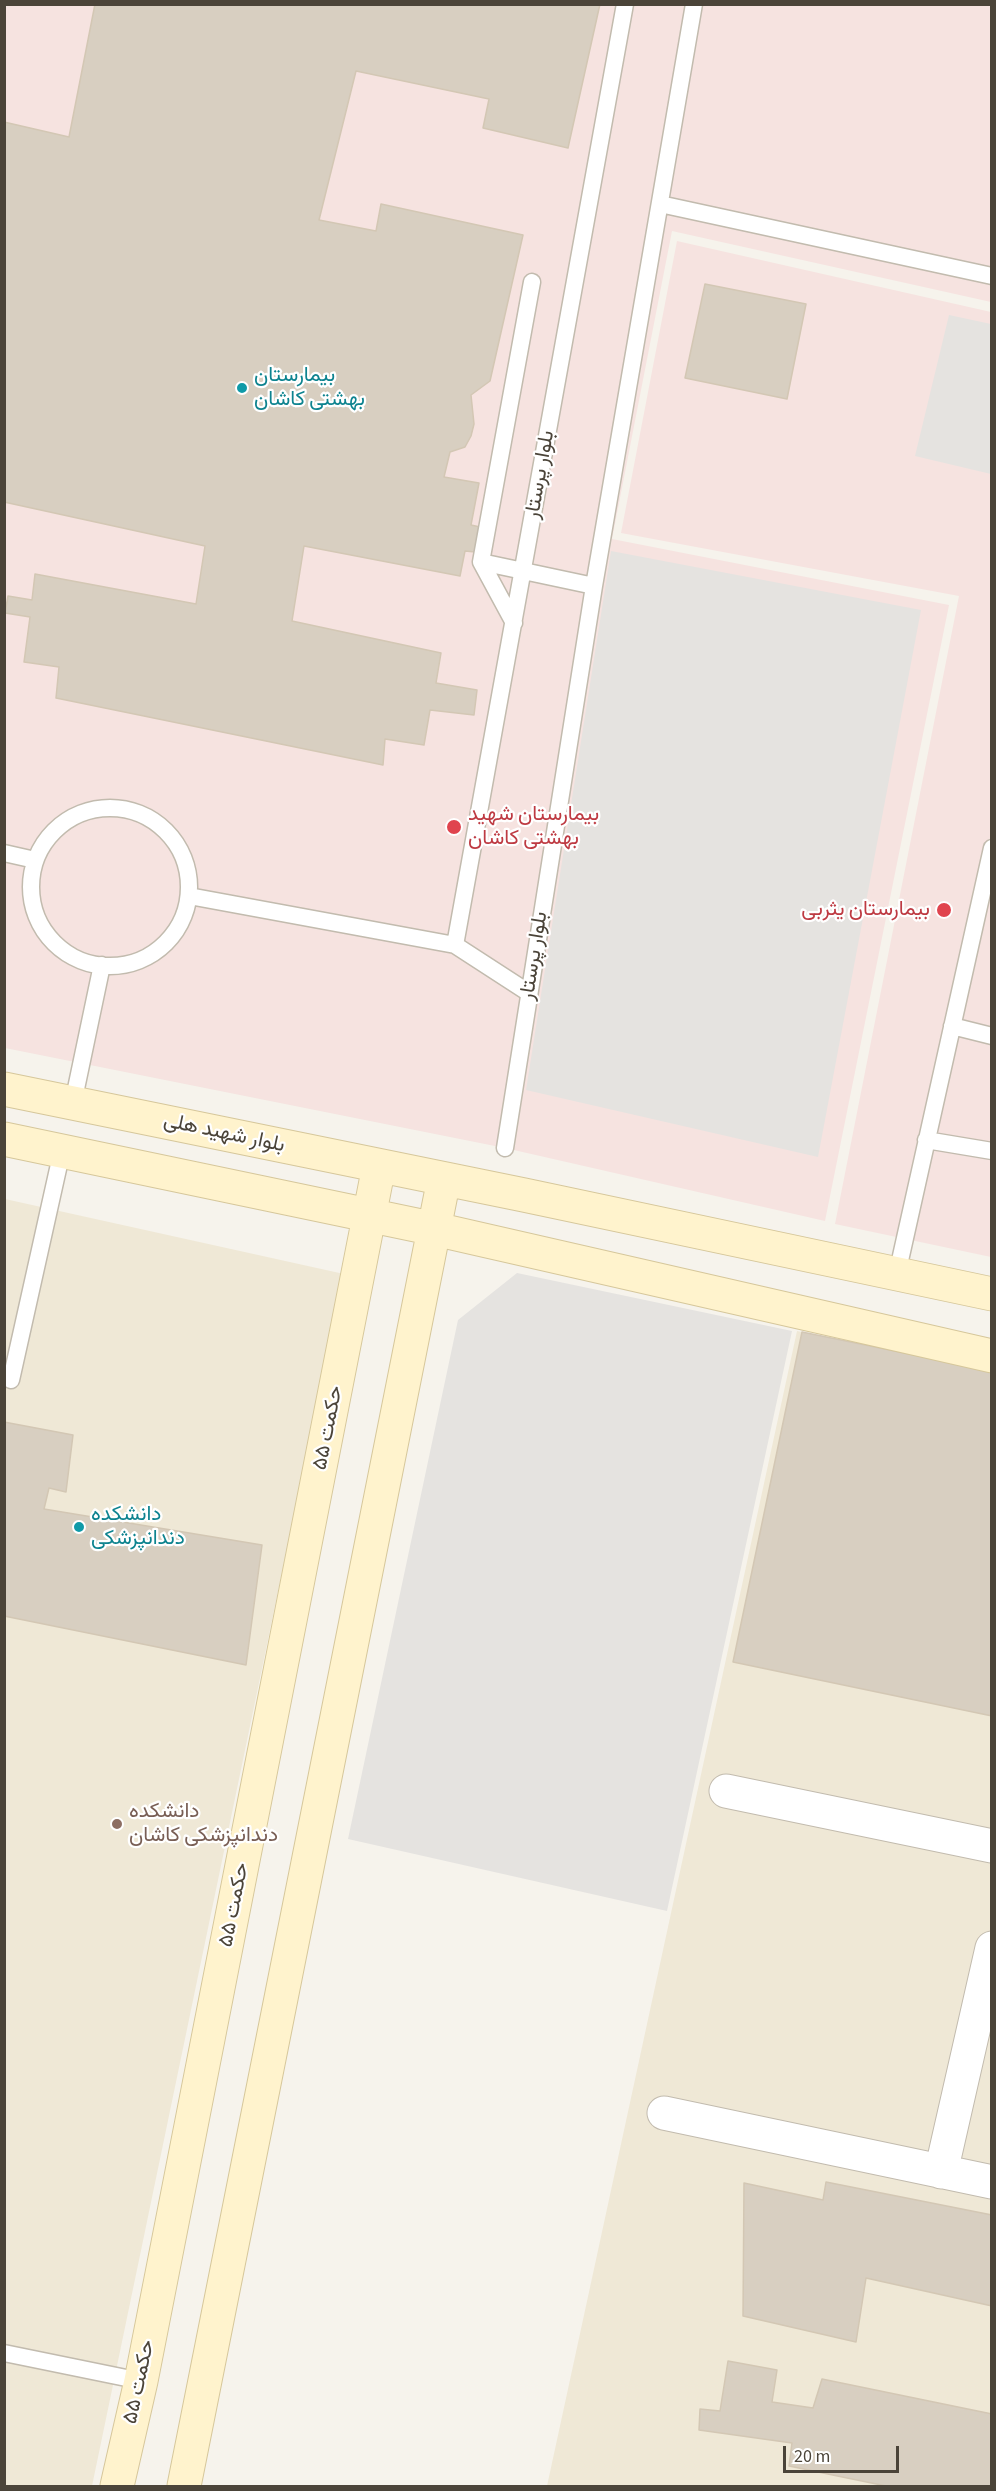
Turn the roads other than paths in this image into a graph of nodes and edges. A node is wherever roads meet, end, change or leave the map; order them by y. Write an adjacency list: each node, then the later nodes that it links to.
1 (625, 4): 7 (lane, بلوار پرستار)
2 (694, 4): 3 (lane, بلوار پرستار)
3 (660, 204): 4 (lane); 8 (lane, بلوار پرستار)
4 (992, 276)
5 (532, 282): 6 (lane)
6 (481, 562): 7 (lane); 9 (lane)
7 (523, 572): 8 (lane); 9 (lane, بلوار پرستار)
8 (594, 586): 16 (lane, بلوار پرستار)
9 (514, 623): 14 (lane, بلوار پرستار)
10 (992, 848): 17 (lane)
11 (4, 853): 12 (lane)
12 (35, 860): 13 (lane); 15 (lane)
13 (189, 896): 14 (lane); 15 (lane)
14 (455, 945): 16 (lane)
15 (102, 965): 20 (lane)
16 (528, 993): 23 (lane, بلوار پرستار)
17 (952, 1026): 18 (lane); 22 (lane)
18 (992, 1036)
19 (4, 1089): 20 (street, بلوار شهید هلی)
20 (73, 1103): 26 (street, بلوار شهید هلی)
21 (4, 1139): 24 (street)
22 (926, 1140): 25 (lane); 30 (lane)
23 (505, 1148)
24 (62, 1151): 28 (street); 33 (lane)
25 (992, 1151)
26 (379, 1166): 27 (street, بلوار شهید هلی); 28 (street, حکمت ۵۵)
27 (444, 1179): 29 (street); 30 (street, بلوار شهید هلی)
28 (370, 1217): 29 (street); 41 (street, حکمت ۵۵)
29 (435, 1229): 32 (street); 43 (street)
30 (897, 1274): 31 (street, بلوار شهید هلی)
31 (992, 1294)
32 (992, 1356)
33 (11, 1380)
34 (726, 1791): 35 (street)
35 (992, 1846)
36 (992, 1948): 38 (street)
37 (664, 2113): 38 (street)
38 (941, 2172): 39 (street)
39 (992, 2182)
40 (4, 2353): 41 (lane)
41 (141, 2381): 42 (street, حکمت ۵۵)
42 (117, 2487)
43 (184, 2487)

